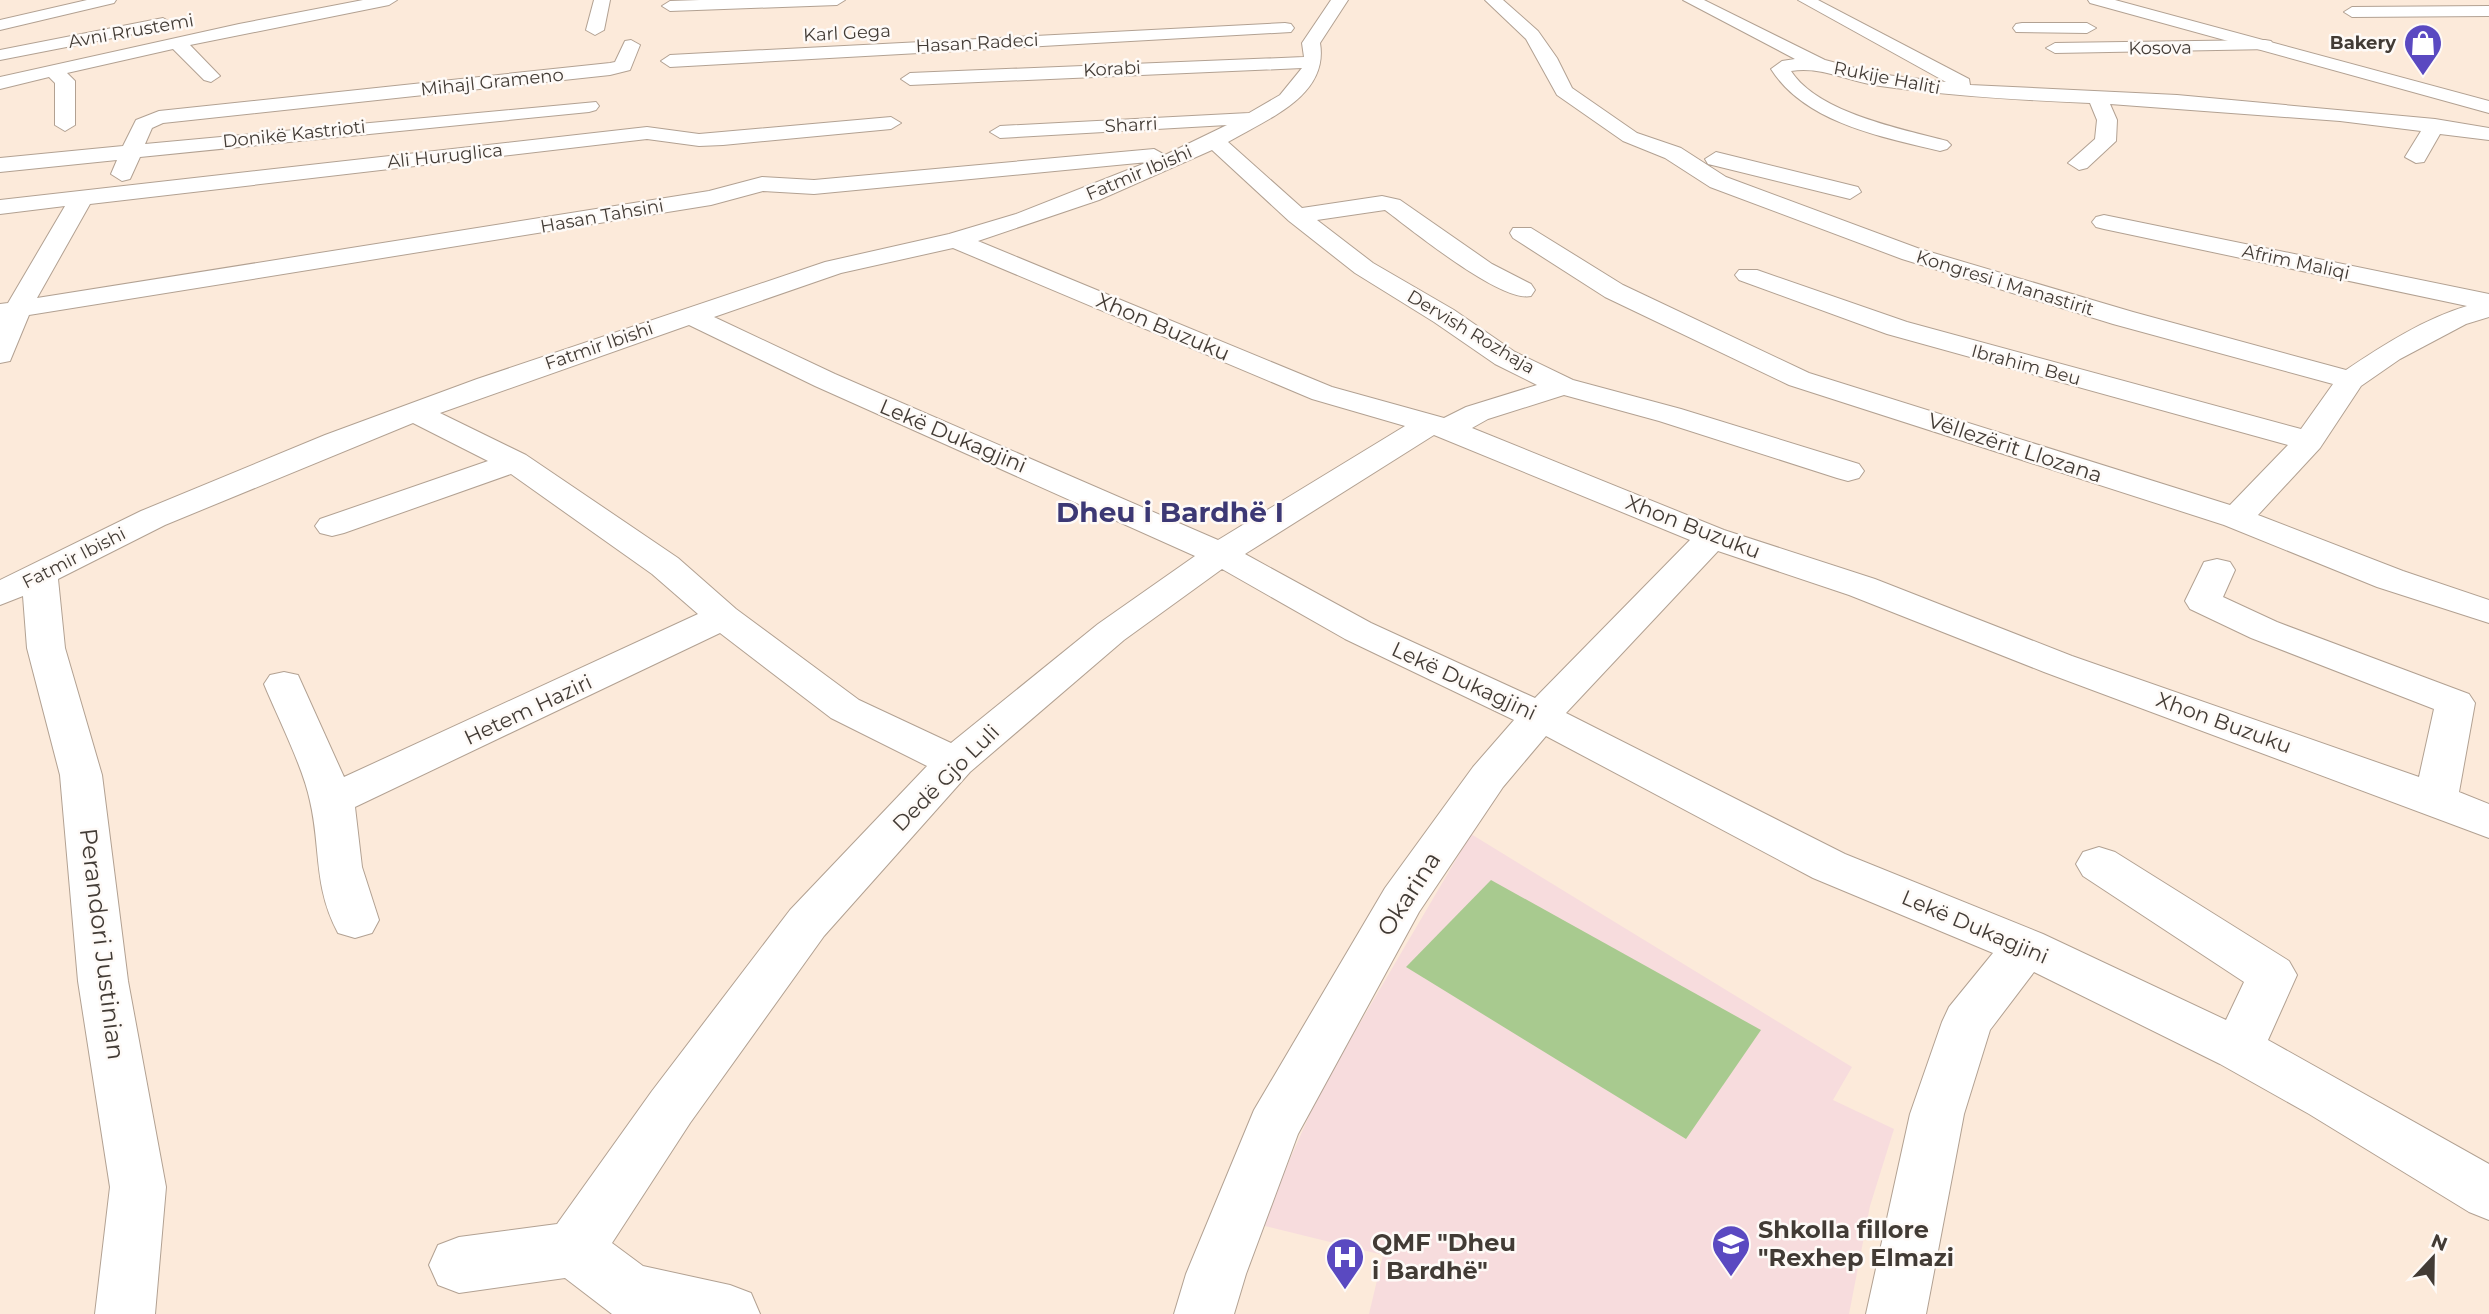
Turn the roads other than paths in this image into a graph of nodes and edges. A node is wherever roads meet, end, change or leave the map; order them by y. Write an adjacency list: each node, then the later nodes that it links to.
1 (108, 0): 17 (street)
2 (303, 0): 14 (street, Avni Rrustemi)
3 (389, 0): 23 (street)
4 (602, 0): 21 (street)
5 (837, 0): 11 (street)
6 (1340, 0): 22 (street, Fatmir Ibishi)
7 (1493, 0): 50 (street, Kongresi i Manastirit)
8 (1691, 0): 30 (street, Rukije Haliti)
9 (1806, 0): 35 (street)
10 (2096, 0): 16 (street, Kosova)
11 (670, 6)
12 (2489, 11): 13 (street)
13 (2351, 12)
14 (214, 17)
15 (178, 22): 27 (street, Avni Rrustemi)
16 (2191, 24): 20 (street, Kosova); 24 (street, Kosova)
17 (0, 25)
18 (1011, 25): 19 (street)
19 (1285, 28): 22 (street); 29 (street, Hasan Radeci)
20 (2022, 28)
21 (595, 30)
22 (1312, 38): 33 (street, Korabi); 40 (street, Fatmir Ibishi)
23 (179, 45): 31 (street); 32 (street)
24 (2265, 45): 26 (street, Kosova); 39 (street, Kosova)
25 (631, 46): 36 (street, Mihajl Grameno)
26 (2055, 48)
27 (0, 55)
28 (548, 57): 36 (street, Mihajl Grameno)
29 (670, 61)
30 (1818, 64): 35 (street, Rukije Haliti); 47 (street)
31 (54, 72): 34 (street); 42 (street)
32 (211, 76)
33 (910, 79)
34 (0, 83)
35 (1980, 92): 37 (street, Rukije Haliti)
36 (340, 99): 49 (street, Mihajl Grameno)
37 (2098, 99): 43 (street, Rukije Haliti); 52 (street)
38 (589, 106): 49 (street, Donikë Kastrioti)
39 (2489, 107)
40 (1261, 117): 44 (street, Sharri); 46 (street, Fatmir Ibishi)
41 (891, 123): 55 (street, Ali Huruglica)
42 (65, 125)
43 (2435, 125): 45 (street, Rukije Haliti); 51 (street)
44 (1000, 132)
45 (2489, 134)
46 (1215, 141): 48 (street, Fatmir Ibishi); 58 (street, Dervish Rozhaja)
47 (1940, 145)
48 (1188, 152): 61 (street, Fatmir Ibishi); 68 (street, Hasan Tahsini)
49 (132, 153): 53 (street, Donikë Kastrioti); 55 (street, Mihajl Grameno)
50 (1673, 153): 54 (street, Kongresi i Manastirit); 71 (street, Kongresi i Manastirit)
51 (2416, 157)
52 (2079, 163)
53 (0, 165)
54 (1850, 192)
55 (112, 193): 56 (street, Ali Huruglica)
56 (82, 197): 57 (street, Ali Huruglica); 68 (street)
57 (0, 207)
58 (1297, 216): 63 (street); 72 (street, Dervish Rozhaja)
59 (2104, 222): 66 (street, Afrim Maliqi)
60 (1522, 233): 62 (street, Vëllezërit Llozana)
61 (955, 240): 69 (street, Fatmir Ibishi); 74 (street, Xhon Buzuku)
62 (1555, 253): 63 (street); 78 (street, Vëllezërit Llozana)
63 (1483, 269): 65 (street)
64 (1748, 275): 75 (street, Ibrahim Beu)
65 (1522, 289)
66 (2489, 302)
67 (2489, 308): 71 (street)
68 (9, 310): 70 (street)
69 (689, 315): 73 (street, Fatmir Ibishi); 81 (street, Lekë Dukagjini)
70 (0, 355)
71 (2350, 380): 75 (street)
72 (1563, 386): 74 (street, Dedë Gjo Luli); 77 (street, Dervish Rozhaja)
73 (414, 412): 76 (street); 83 (street, Fatmir Ibishi)
74 (1438, 426): 80 (street, Xhon Buzuku); 81 (street, Dedë Gjo Luli)
75 (2309, 441): 78 (street)
76 (515, 462): 79 (street); 85 (street)
77 (1848, 471)
78 (2236, 518): 84 (street, Vëllezërit Llozana)
79 (332, 526)
80 (1712, 537): 87 (street, Okarina); 89 (street, Xhon Buzuku)
81 (1220, 554): 87 (street, Lekë Dukagjini); 88 (street, Dedë Gjo Luli)
82 (2217, 570): 89 (street)
83 (20, 585): 99 (street, Perandori Justinian)
84 (2489, 612)
85 (723, 617): 88 (street); 90 (street, Hetem Haziri)
86 (284, 684): 90 (street)
87 (1539, 716): 94 (street, Lekë Dukagjini); 101 (street, Okarina)
88 (955, 762): 97 (street, Dedë Gjo Luli)
89 (2436, 799): 91 (street, Xhon Buzuku)
90 (332, 800): 93 (street)
91 (2489, 821)
92 (2099, 864): 95 (street)
93 (355, 920)
94 (2026, 947): 95 (street, Lekë Dukagjini); 102 (street)
95 (2238, 1049): 96 (street, Lekë Dukagjini)
96 (2489, 1194)
97 (573, 1249): 98 (street); 100 (street)
98 (459, 1265)
99 (125, 1314)
100 (730, 1314)
101 (1204, 1314)
102 (1896, 1314)

